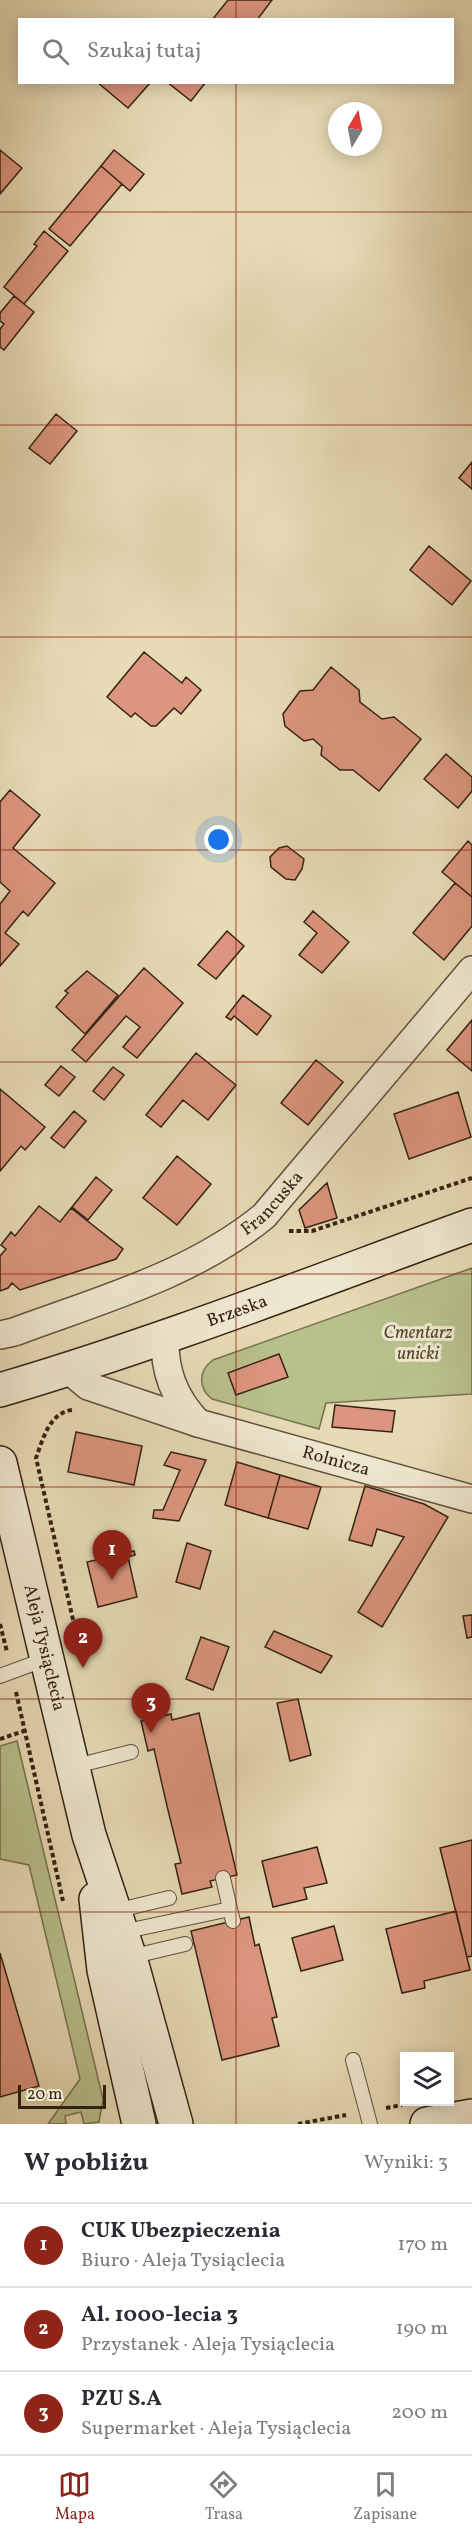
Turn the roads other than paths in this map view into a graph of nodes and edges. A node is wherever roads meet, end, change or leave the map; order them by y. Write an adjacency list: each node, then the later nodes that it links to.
1 (472, 970): 3 (street, Francuska)
2 (472, 1225): 4 (street, Brzeska)
3 (0, 1335)
4 (165, 1336): 5 (street, Brzeska); 7 (street)
5 (69, 1370): 6 (street, Brzeska); 7 (street, Rolnicza)
6 (0, 1390)
7 (198, 1423): 9 (street, Rolnicza)
8 (0, 1462): 10 (street, Aleja Tysiąclecia)
9 (472, 1499)
10 (46, 1659): 11 (lane); 13 (street, Aleja Tysiąclecia)
11 (6, 1674)
12 (131, 1752): 13 (lane)
13 (72, 1767): 14 (street, Aleja Tysiąclecia)
14 (89, 1835): 17 (street, Aleja Tysiąclecia); 21 (street, Aleja Tysiąclecia)
15 (223, 1878): 17 (lane)
16 (169, 1898): 17 (lane)
17 (122, 1934): 18 (lane); 22 (street, Aleja Tysiąclecia)
18 (185, 1944)
19 (353, 2060): 23 (lane)
20 (472, 2116): 24 (street)
21 (139, 2124)
22 (176, 2124)
23 (370, 2124)
24 (427, 2124)

